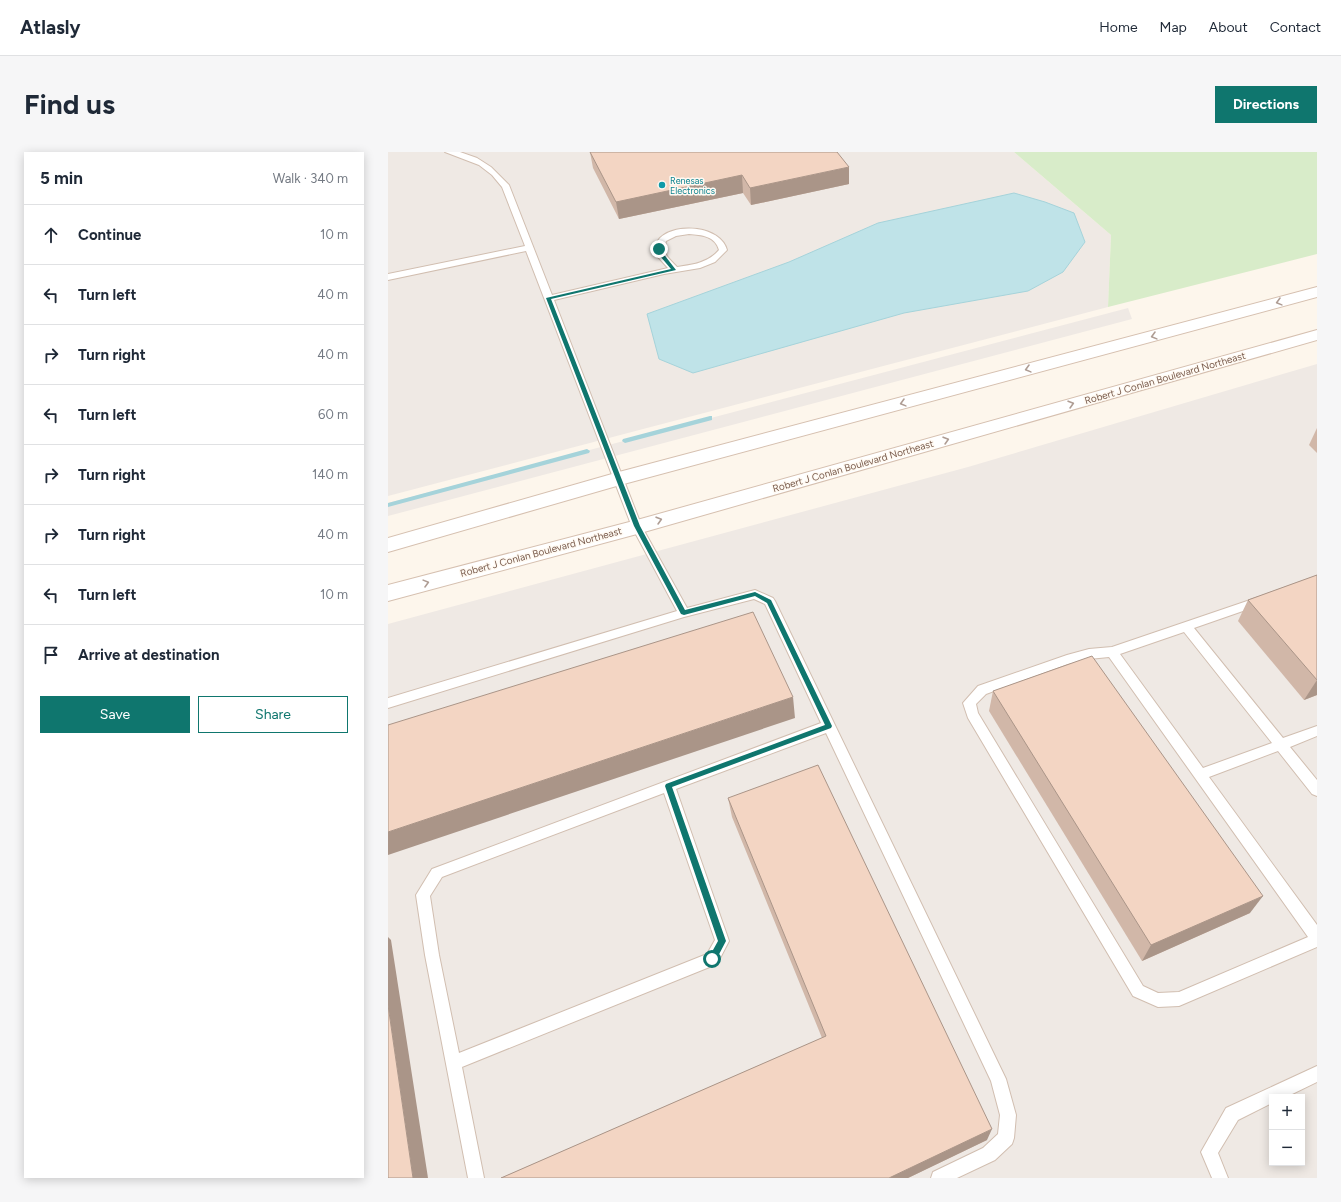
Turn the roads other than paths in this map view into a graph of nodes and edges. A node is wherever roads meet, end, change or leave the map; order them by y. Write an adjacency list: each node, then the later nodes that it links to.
1 (449, 152): 2 (lane)
2 (529, 248): 4 (lane); 6 (lane)
3 (674, 270): 3 (lane); 6 (lane)
4 (388, 277)
5 (1317, 292): 8 (main road, one-way to 8)
6 (549, 298): 8 (lane)
7 (1317, 335): 9 (main road, Robert J Conlan Boulevard Northeast, one-way to 7)
8 (619, 479): 9 (lane); 10 (main road)
9 (637, 526): 11 (main road, Robert J Conlan Boulevard Northeast, one-way to 9); 13 (lane)
10 (388, 545)
11 (388, 593)
12 (1274, 596): 14 (lane)
13 (684, 613): 16 (lane); 17 (lane)
14 (1186, 626): 15 (lane); 19 (lane)
15 (1112, 652): 20 (lane); 23 (lane)
16 (388, 703)
17 (829, 726): 21 (lane); 27 (lane)
18 (1317, 731): 19 (lane)
19 (1281, 744): 20 (lane); 22 (lane)
20 (1200, 775): 23 (lane)
21 (668, 786): 24 (lane); 24 (lane)
22 (1317, 790)
23 (1317, 938)
24 (453, 1063): 26 (lane)
25 (1317, 1074): 28 (lane)
26 (476, 1178)
27 (939, 1178)
28 (1220, 1178)

